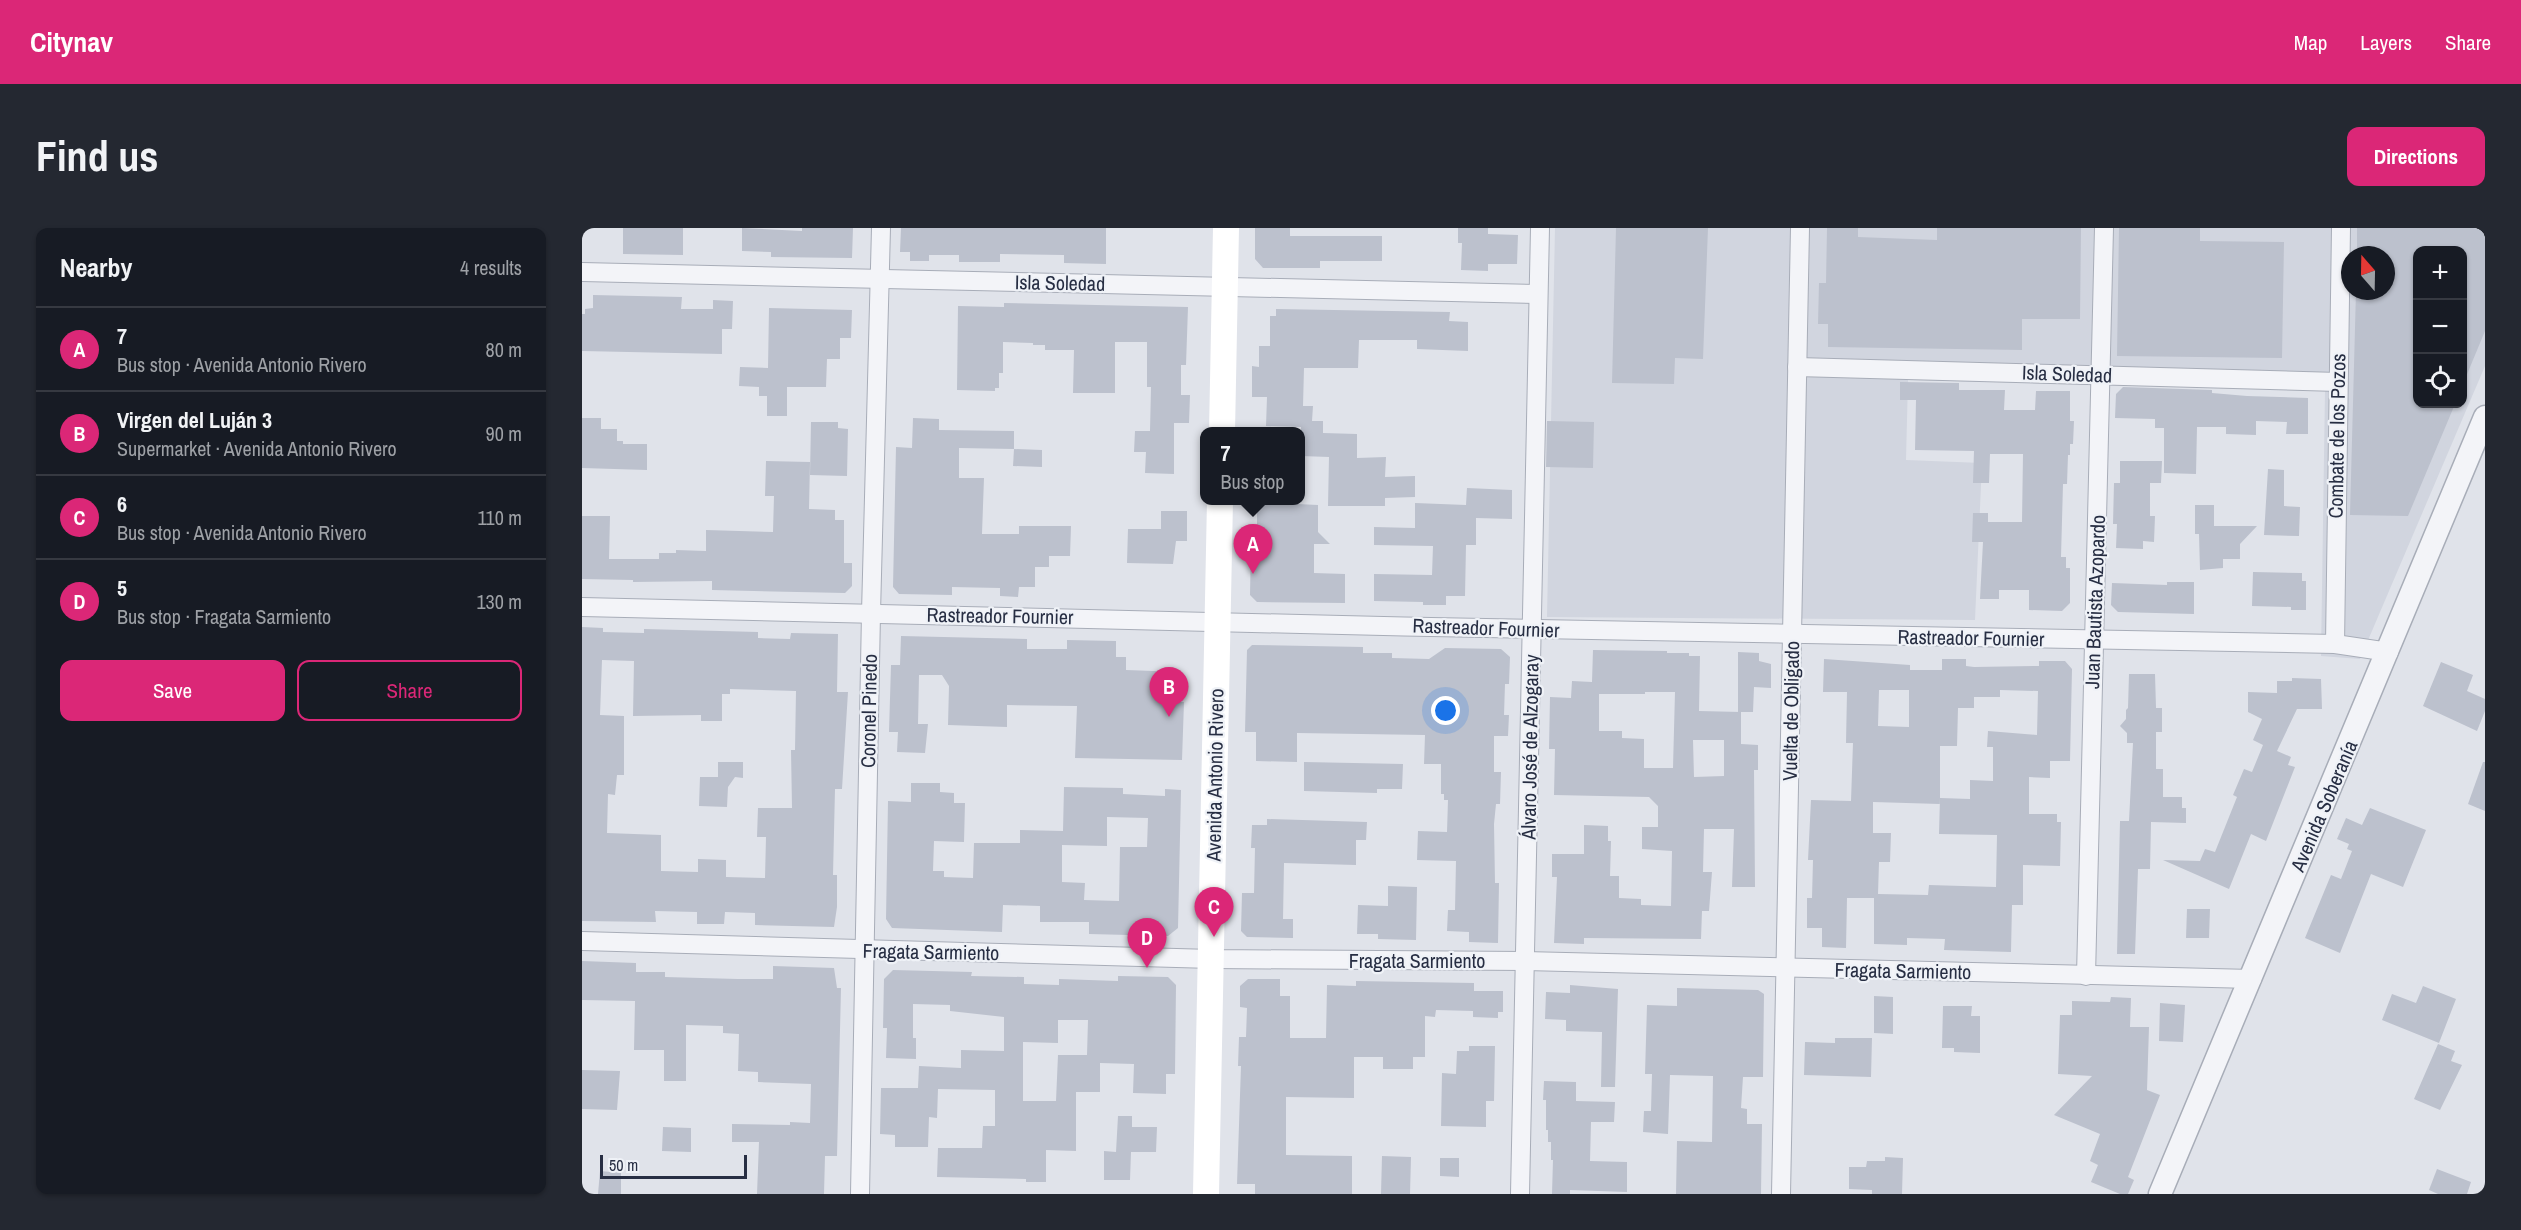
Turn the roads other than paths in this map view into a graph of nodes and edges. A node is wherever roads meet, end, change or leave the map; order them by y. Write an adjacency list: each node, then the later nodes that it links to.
1 (881, 228): 8 (street, Coronel Pinedo)
2 (1226, 228): 9 (main road)
3 (1540, 228): 10 (street, Álvaro José de Alzogaray)
4 (1800, 228): 11 (street, Vuelta de Obligado)
5 (2104, 228): 12 (street, Juan Bautista Azopardo)
6 (2341, 228): 13 (street, Combate de los Pozos)
7 (582, 272): 8 (street, Isla Soledad)
8 (880, 280): 9 (street, Isla Soledad); 18 (street, Coronel Pinedo)
9 (1225, 285): 10 (street, Isla Soledad); 15 (main road)
10 (1538, 294): 20 (street, Álvaro José de Alzogaray)
11 (1797, 367): 12 (street, Isla Soledad); 21 (street, Vuelta de Obligado)
12 (2101, 375): 13 (street, Isla Soledad); 22 (street, Juan Bautista Azopardo)
13 (2338, 382): 23 (street, Combate de los Pozos)
14 (2485, 417): 24 (street, Avenida Soberanía)
15 (1221, 427)
16 (1220, 505): 19 (main road, Avenida Antonio Rivero)
17 (582, 607): 18 (street, Rastreador Fournier)
18 (871, 614): 19 (street, Rastreador Fournier); 26 (street, Coronel Pinedo)
19 (1218, 620): 20 (street, Rastreador Fournier); 27 (main road, Avenida Antonio Rivero)
20 (1532, 630): 21 (street, Rastreador Fournier); 28 (street, Álvaro José de Alzogaray)
21 (1792, 635): 22 (street, Rastreador Fournier); 29 (street, Vuelta de Obligado)
22 (2093, 641): 23 (street, Rastreador Fournier); 30 (street, Juan Bautista Azopardo)
23 (2335, 645): 24 (street, Rastreador Fournier)
24 (2389, 652): 31 (street, Avenida Soberanía)
25 (582, 941): 26 (street, Fragata Sarmiento)
26 (865, 950): 27 (street, Fragata Sarmiento); 32 (street, Coronel Pinedo)
27 (1212, 959): 28 (street, Fragata Sarmiento); 33 (main road, Avenida Antonio Rivero)
28 (1525, 962): 29 (street, Fragata Sarmiento); 34 (street, Álvaro José de Alzogaray)
29 (1786, 968): 30 (street, Fragata Sarmiento); 35 (street, Vuelta de Obligado)
30 (2086, 976): 31 (street, Fragata Sarmiento)
31 (2252, 979): 36 (street, Avenida Soberanía)
32 (860, 1194)
33 (1206, 1194)
34 (1520, 1194)
35 (1781, 1194)
36 (2160, 1194)

